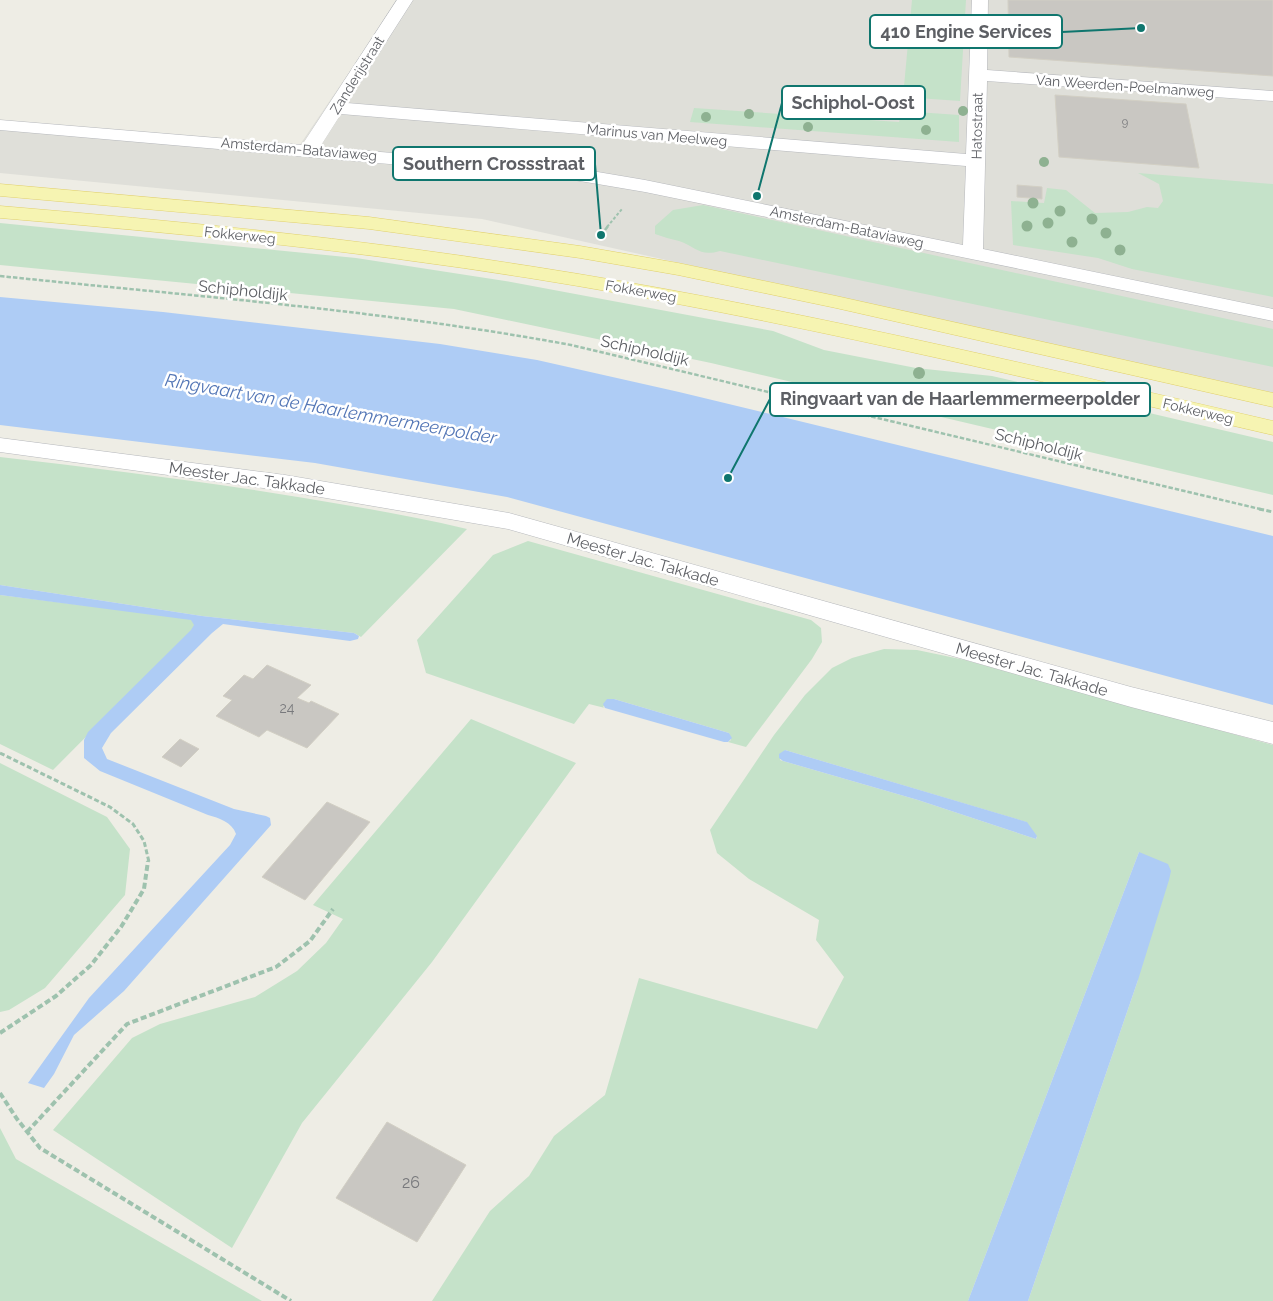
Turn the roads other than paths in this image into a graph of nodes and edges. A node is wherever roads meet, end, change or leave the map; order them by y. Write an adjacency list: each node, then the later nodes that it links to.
1 (405, 0): 5 (street, Zanderijstraat)
2 (980, 0): 3 (street, Hatostraat)
3 (978, 75): 4 (street, Van Weerden-Poelmanweg); 8 (street, Hatostraat)
4 (1273, 96)
5 (337, 108): 7 (street, Zanderijstraat); 8 (street, Marinus van Meelweg)
6 (0, 125): 7 (street, Amsterdam-Bataviaweg)
7 (308, 150): 11 (street, Amsterdam-Bataviaweg)
8 (977, 160): 11 (street, Hatostraat)
9 (0, 190): 13 (main road, Fokkerweg)
10 (0, 212): 14 (main road, Fokkerweg)
11 (973, 253): 12 (street, Amsterdam-Bataviaweg)
12 (1273, 316)
13 (1273, 400)
14 (1273, 428)
15 (0, 444): 16 (street, Meester Jac. Takkade)
16 (1273, 733)

